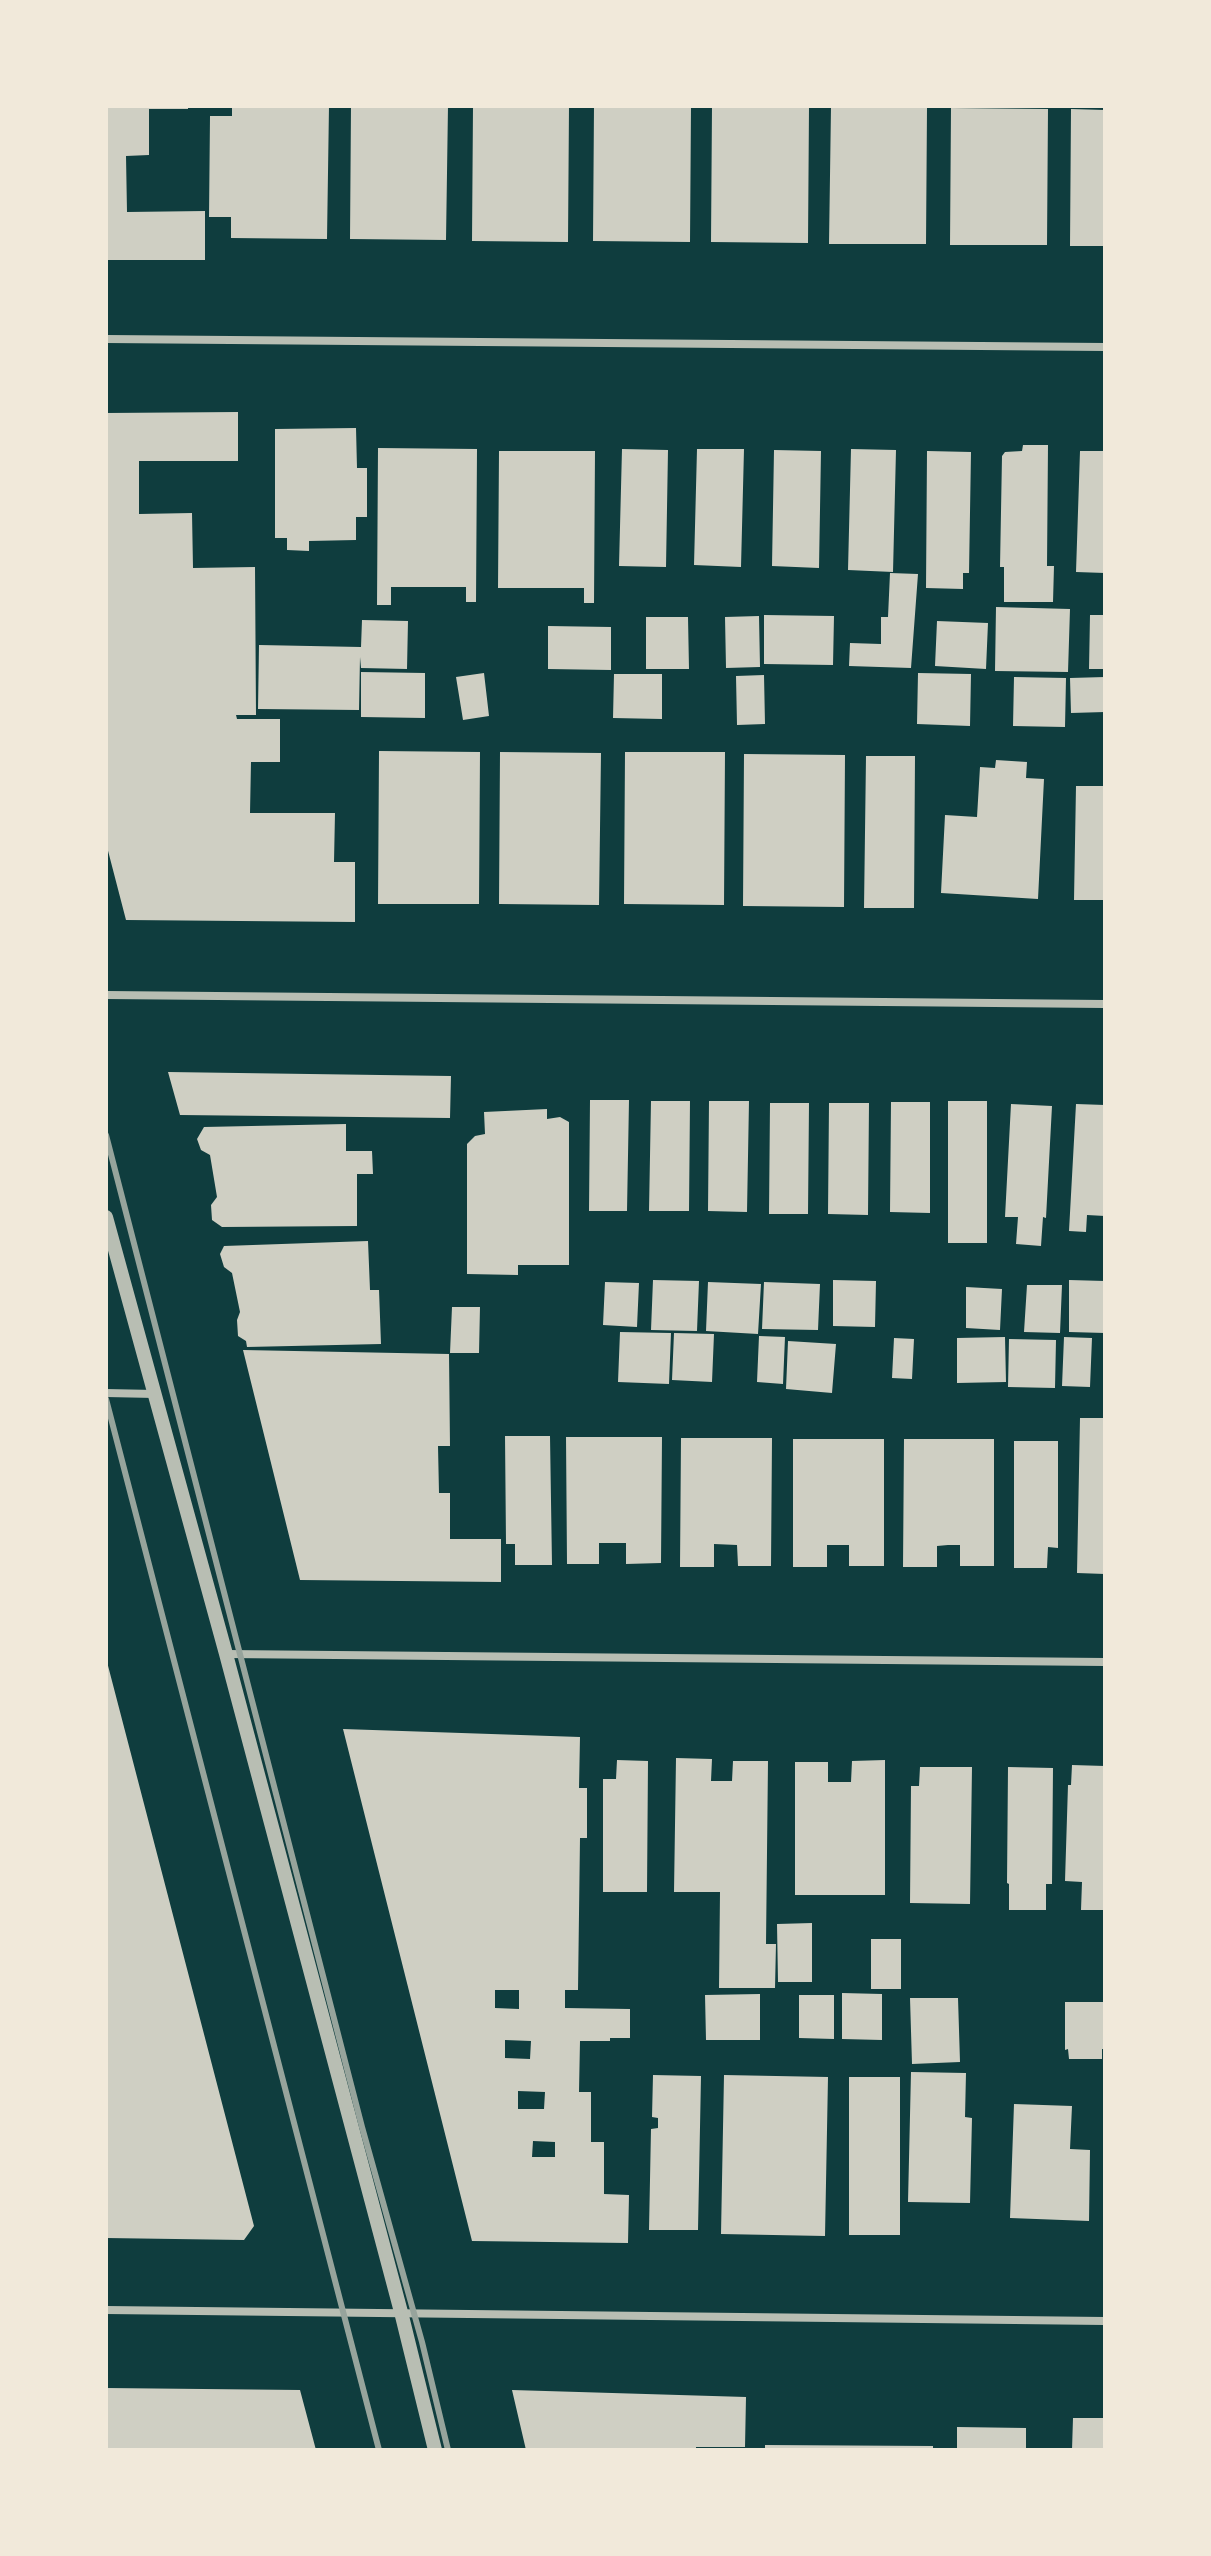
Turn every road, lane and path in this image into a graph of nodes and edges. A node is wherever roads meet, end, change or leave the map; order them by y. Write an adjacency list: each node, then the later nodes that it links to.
1 (106, 339): 2 (street)
2 (1105, 347)
3 (106, 995): 4 (street)
4 (1105, 1004)
5 (106, 1217): 7 (street)
6 (106, 1393): 7 (street)
7 (156, 1394): 8 (street)
8 (226, 1654): 9 (street); 11 (street)
9 (1105, 1662)
10 (106, 2310): 11 (street)
11 (401, 2312): 12 (street); 13 (street)
12 (1105, 2321)
13 (435, 2450)

